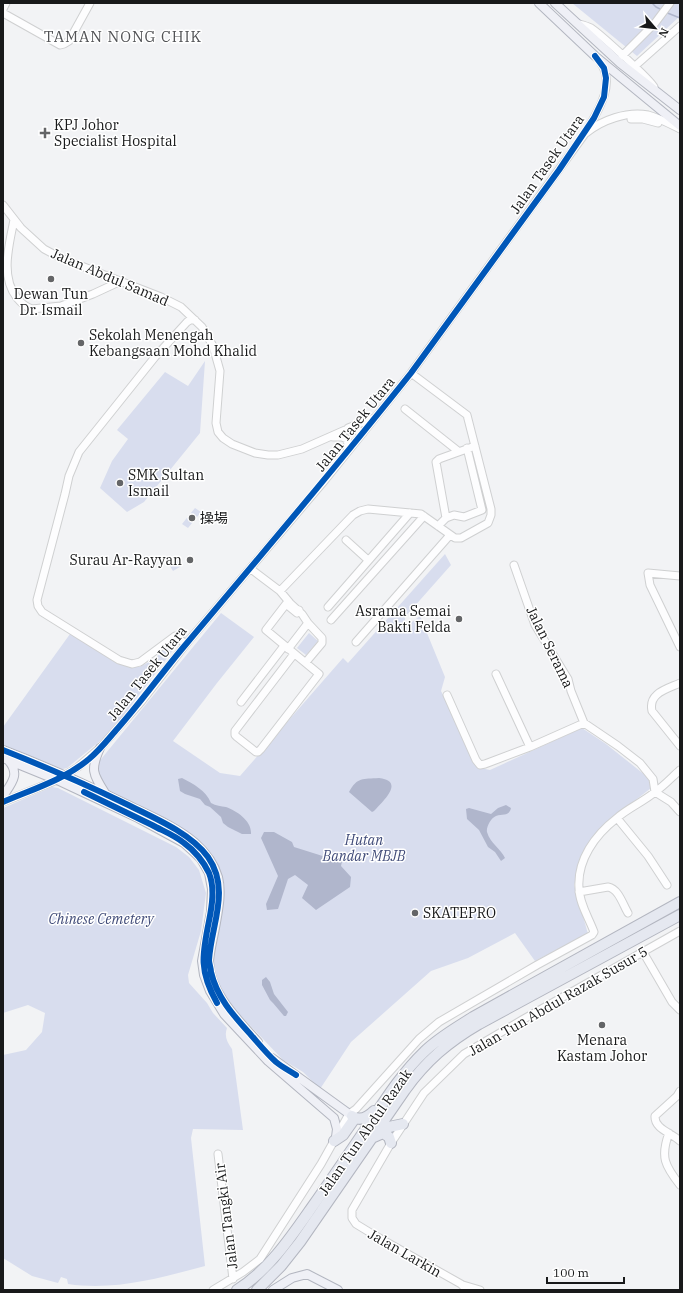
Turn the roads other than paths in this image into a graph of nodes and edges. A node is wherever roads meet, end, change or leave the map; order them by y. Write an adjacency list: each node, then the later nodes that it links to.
1 (6, 3): 6 (street)
2 (90, 3): 6 (street)
3 (539, 3): 9 (main road)
4 (555, 3): 7 (main road)
5 (670, 3): 10 (street)
6 (3, 13)
7 (577, 24): 10 (street); 12 (main road)
8 (680, 26): 11 (street)
9 (595, 56): 15 (main road); 18 (street, Jalan Tasek Utara)
10 (622, 56): 11 (street)
11 (634, 67): 12 (street)
12 (657, 93): 13 (main road)
13 (680, 110)
14 (610, 120): 16 (street, Jalan Tasek Utara); 17 (street); 18 (street, Jalan Tasek Utara)
15 (680, 126)
16 (680, 129)
17 (680, 134)
18 (584, 135): 23 (street, Jalan Tasek Utara)
19 (3, 205): 20 (street, Jalan Abdul Samad)
20 (14, 220): 21 (street, Jalan Abdul Samad); 21 (street)
21 (121, 281): 22 (street, Jalan Abdul Samad)
22 (195, 320): 28 (street, Jalan Abdul Samad); 48 (street)
23 (411, 373): 25 (street, Jalan Tasek Utara); 29 (street)
24 (405, 409): 30 (street)
25 (375, 418): 26 (street, Jalan Tasek Utara); 27 (street)
26 (363, 433): 27 (street, Jalan Abdul Samad); 31 (street, Jalan Tasek Utara)
27 (338, 434): 28 (street, Jalan Abdul Samad)
28 (329, 438): 31 (street)
29 (471, 447): 30 (street); 34 (street); 36 (street)
30 (458, 451): 34 (street)
31 (347, 452): 40 (street, Jalan Tasek Utara)
32 (408, 515): 33 (street); 38 (street); 42 (street)
33 (422, 518): 35 (street); 45 (street)
34 (446, 518): 35 (street)
35 (439, 525): 36 (street)
36 (450, 536): 47 (street)
37 (346, 540): 38 (street)
38 (368, 560): 43 (street)
39 (514, 564): 59 (street, Jalan Serama)
40 (251, 569): 42 (street); 48 (street, Jalan Tasek Utara)
41 (680, 576): 49 (street)
42 (280, 591): 44 (street)
43 (328, 607)
44 (299, 610): 46 (street); 50 (street)
45 (332, 620)
46 (308, 623): 50 (street); 52 (street)
47 (356, 642)
48 (186, 644): 62 (street, Jalan Tasek Utara)
49 (680, 647)
50 (286, 648): 51 (street); 53 (street)
51 (294, 654): 52 (street); 55 (street)
52 (306, 662): 55 (street)
53 (264, 673): 55 (street); 58 (street)
54 (496, 674): 61 (street)
55 (274, 681)
56 (680, 683): 60 (street)
57 (447, 695): 61 (street)
58 (242, 702)
59 (584, 723): 61 (street); 67 (street)
60 (680, 746)
61 (530, 747)
62 (100, 748): 66 (street, Jalan Tasek Utara); 68 (main road)
63 (3, 750): 66 (main road)
64 (5, 758): 66 (main road); 69 (main road)
65 (680, 770): 67 (street)
66 (61, 778): 68 (main road); 70 (street, Jalan Tasek Utara); 88 (main road)
67 (655, 792): 71 (street); 72 (street)
68 (105, 794): 83 (main road)
69 (3, 796)
70 (3, 802)
71 (680, 812)
72 (616, 818): 73 (street); 74 (street)
73 (667, 885)
74 (579, 892): 76 (street); 83 (street)
75 (680, 902): 82 (highway, Jalan Tun Abdul Razak)
76 (628, 914)
77 (680, 915): 87 (highway, Jalan Tun Abdul Razak)
78 (680, 931): 79 (street, Jalan Tun Abdul Razak Susur 5)
79 (643, 952): 80 (street); 84 (street, Jalan Tun Abdul Razak Susur 5)
80 (680, 1010)
81 (680, 1091): 86 (street)
82 (388, 1096): 83 (highway); 97 (highway, Jalan Tun Abdul Razak)
83 (353, 1114): 88 (highway)
84 (403, 1124): 85 (highway); 90 (street, Jalan Tun Abdul Razak Susur 5)
85 (383, 1133): 87 (highway); 90 (highway)
86 (669, 1133): 89 (street); 92 (street)
87 (372, 1138): 98 (highway, Jalan Tun Abdul Razak)
88 (335, 1139): 94 (street)
89 (680, 1141)
90 (391, 1143): 93 (street, Jalan Tun Abdul Razak Susur 5)
91 (218, 1154): 94 (street, Jalan Tangki Air)
92 (680, 1185)
93 (352, 1218): 95 (street, Jalan Larkin)
94 (233, 1279): 96 (street)
95 (461, 1284): 101 (street, Jalan Larkin); 102 (street, Jalan Larkin)
96 (213, 1290)
97 (238, 1290)
98 (257, 1290)
99 (273, 1290): 100 (main road)
100 (338, 1290)
101 (467, 1290)
102 (480, 1290)

